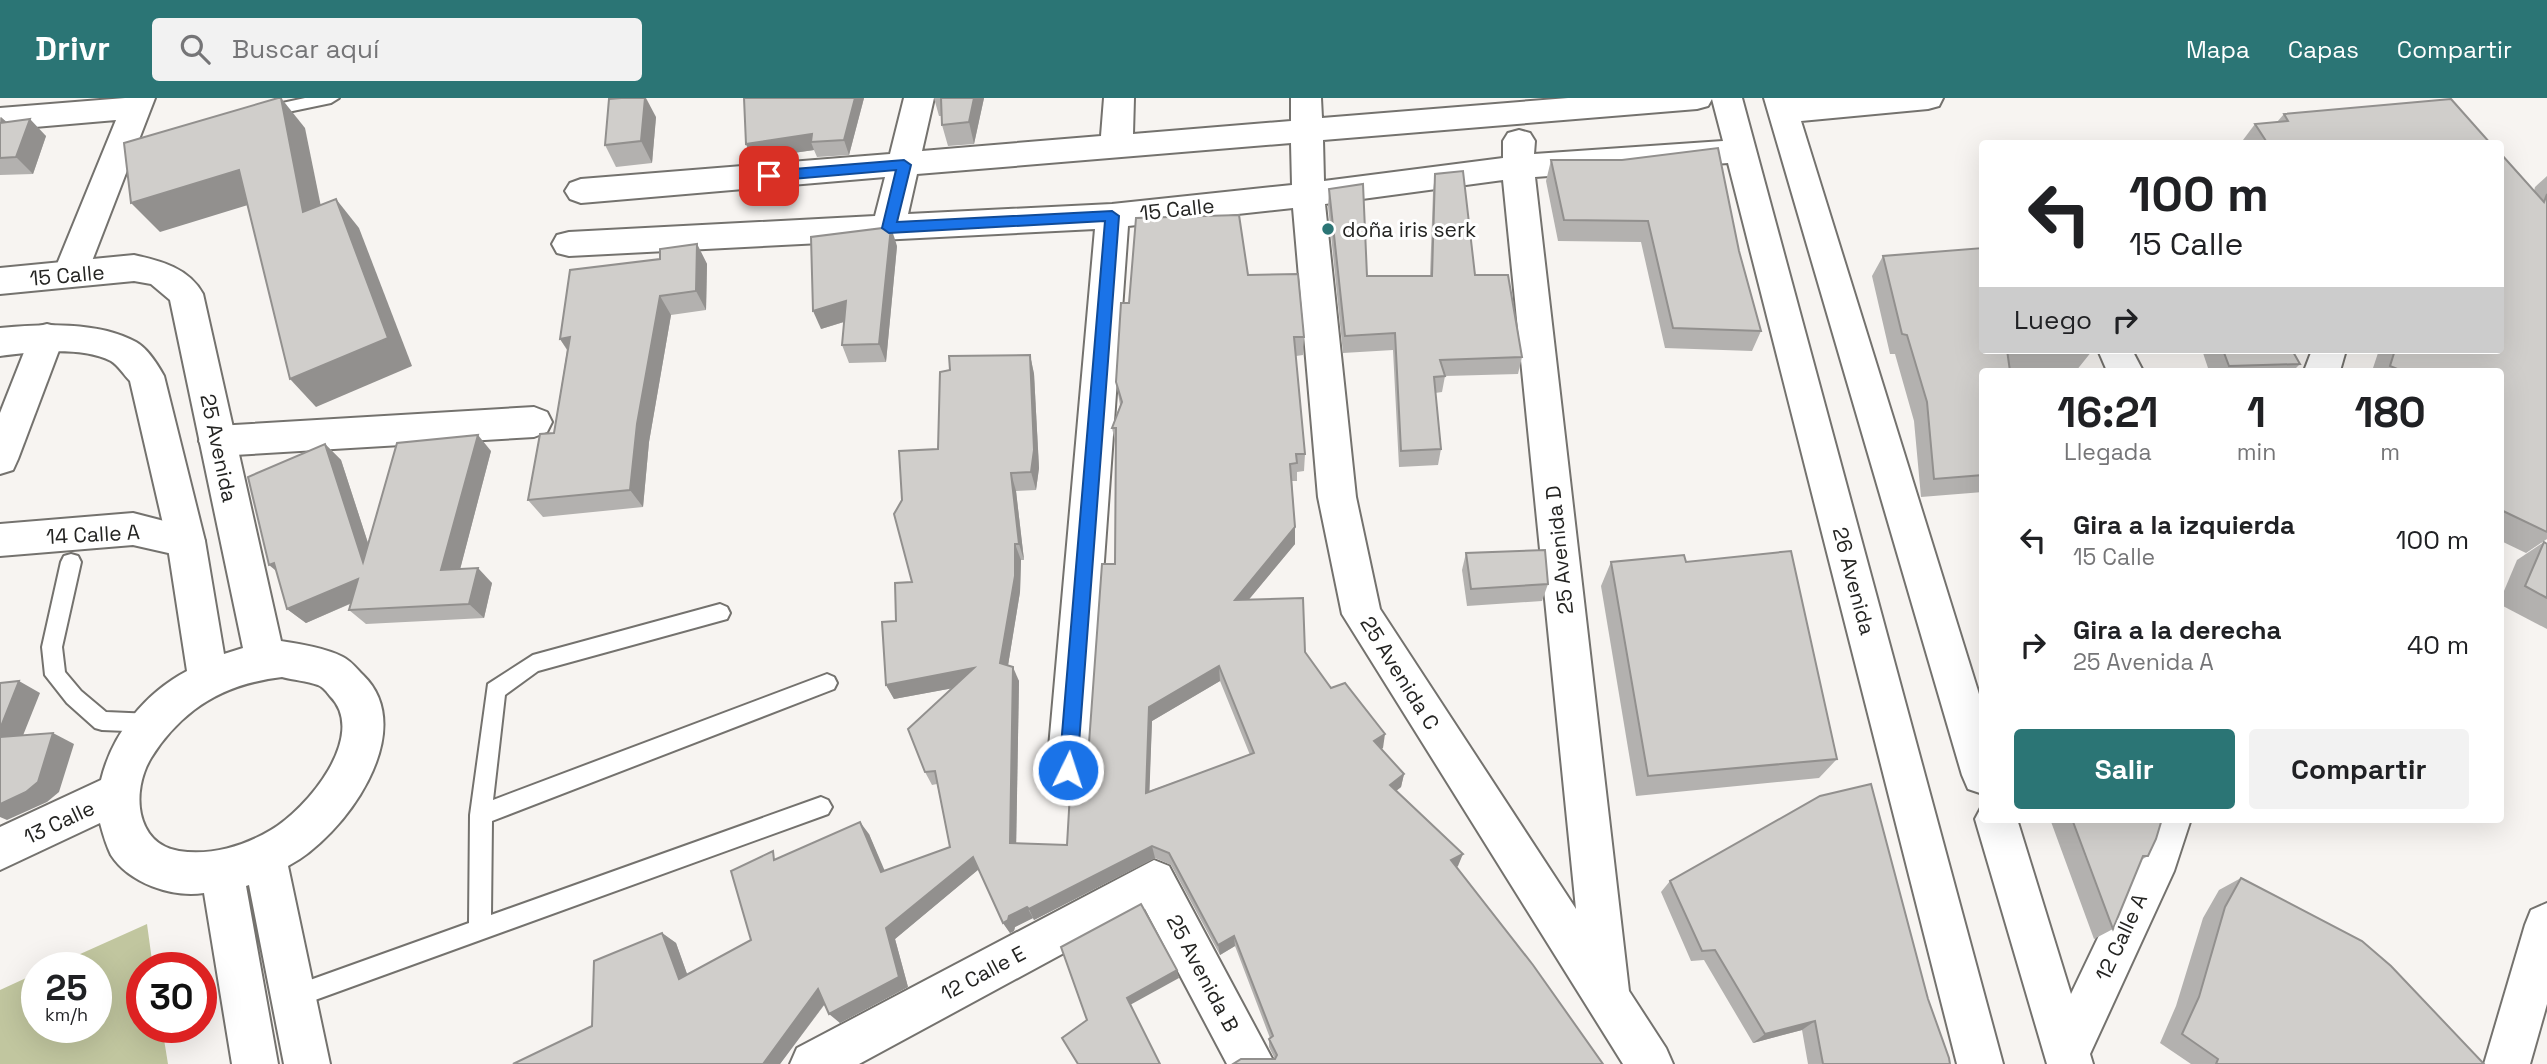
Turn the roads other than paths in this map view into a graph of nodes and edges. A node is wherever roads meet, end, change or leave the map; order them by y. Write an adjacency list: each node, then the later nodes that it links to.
1 (331, 98): 9 (lane)
2 (919, 98): 15 (street)
3 (1119, 98): 13 (street)
4 (1697, 98): 8 (street)
5 (1727, 98): 14 (street, 26 Avenida)
6 (1928, 98): 7 (street)
7 (1781, 105): 38 (street)
8 (1517, 106): 10 (street); 16 (street, 25 Avenida D)
9 (253, 115)
10 (1307, 115): 13 (street); 18 (street, 25 Avenida C)
11 (0, 119): 12 (street)
12 (134, 122): 23 (street)
13 (1116, 148): 15 (street)
14 (1742, 151): 16 (street, 15 Calle); 59 (street, 26 Avenida)
15 (904, 165): 17 (street); 20 (street)
16 (1518, 167): 18 (street, 15 Calle); 52 (street, 25 Avenida D)
17 (581, 191)
18 (1307, 195): 19 (street, 15 Calle); 52 (street, 25 Avenida C)
19 (1112, 216): 20 (street, 15 Calle); 39 (street)
20 (889, 228): 21 (street, 15 Calle)
21 (569, 244)
22 (134, 268): 23 (street, 15 Calle); 28 (street, 25 Avenida)
23 (70, 274): 24 (street, 15 Calle)
24 (0, 281)
25 (47, 337): 26 (street); 29 (street); 31 (street)
26 (0, 342)
27 (534, 422): 28 (street)
28 (218, 441): 34 (street, 25 Avenida)
29 (0, 459)
30 (0, 540): 31 (street, 14 Calle A)
31 (186, 541): 35 (street)
32 (71, 562): 37 (lane)
33 (720, 613): 42 (lane)
34 (265, 660): 35 (street); 46 (street)
35 (208, 680): 37 (street)
36 (827, 683): 42 (lane)
37 (152, 723): 40 (street)
38 (1979, 762)
39 (1068, 770)
40 (117, 794): 45 (street, 13 Calle); 47 (street)
41 (821, 807): 50 (lane)
42 (481, 815): 50 (lane)
43 (1997, 823): 53 (street)
44 (2169, 823): 53 (street, 12 Calle A)
45 (0, 849)
46 (265, 857): 47 (street); 51 (street)
47 (222, 872): 54 (street)
48 (1154, 881): 56 (street, 12 Calle E); 57 (street, 25 Avenida B)
49 (2547, 925): 60 (street)
50 (480, 930): 51 (lane)
51 (293, 997): 55 (street)
52 (1608, 1002): 58 (street, 25 Avenida C)
53 (2068, 1059)
54 (255, 1064)
55 (306, 1064)
56 (813, 1064)
57 (1252, 1064)
58 (1650, 1064)
59 (1980, 1064)
60 (2507, 1064)

